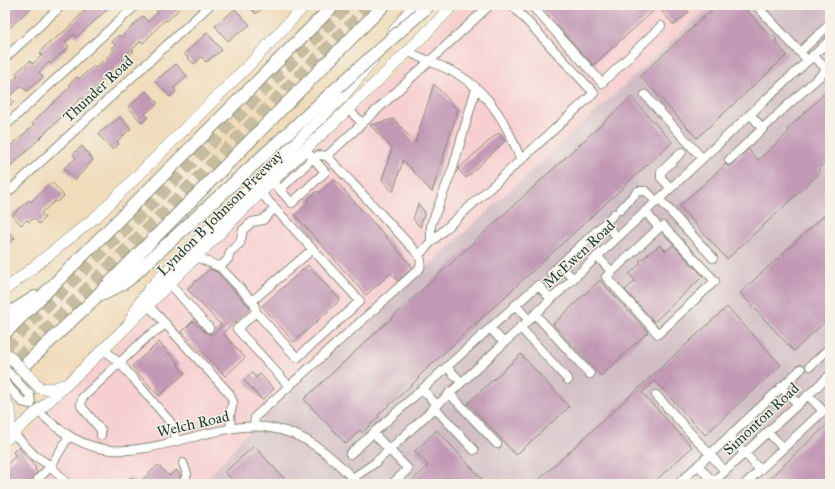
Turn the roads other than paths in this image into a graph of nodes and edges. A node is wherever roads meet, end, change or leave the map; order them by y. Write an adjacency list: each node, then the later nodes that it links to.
1 (62, 5): 21 (street)
2 (136, 5): 30 (street)
3 (210, 5): 41 (street, Thunder Road)
4 (305, 5): 61 (main road)
5 (325, 5): 15 (highway)
6 (334, 5): 15 (highway)
7 (384, 5): 64 (highway, Lyndon B Johnson Freeway)
8 (414, 5): 71 (main road)
9 (429, 5): 64 (highway, bridge)
10 (453, 5): 19 (main road, Lyndon B Johnson Freeway)
11 (490, 5): 23 (street)
12 (512, 5): 36 (street)
13 (531, 5): 17 (street)
14 (756, 5): 20 (street)
15 (318, 21): 60 (highway)
16 (830, 24): 20 (street)
17 (661, 26)
18 (829, 42): 22 (street, McEwen Road)
19 (409, 52): 23 (street); 27 (main road, Lyndon B Johnson Freeway)
20 (800, 52): 22 (street)
21 (5, 58)
22 (811, 58): 24 (street); 28 (street, McEwen Road)
23 (430, 62): 25 (street); 29 (street)
24 (828, 68): 31 (street)
25 (476, 88): 36 (street); 48 (street)
26 (645, 95): 35 (street)
27 (349, 110): 29 (street); 33 (main road, Lyndon B Johnson Freeway)
28 (750, 114): 31 (street); 35 (street, McEwen Road)
29 (362, 124): 34 (street)
30 (5, 126)
31 (763, 129): 37 (street)
32 (682, 152): 39 (street)
33 (309, 154): 34 (street); 38 (main road, Lyndon B Johnson Freeway); 38 (street)
34 (327, 156): 50 (street)
35 (702, 158): 39 (street, McEwen Road)
36 (521, 160): 48 (street)
37 (729, 160)
38 (276, 186): 40 (main road, Lyndon B Johnson Freeway)
39 (670, 188): 42 (street, McEwen Road)
40 (260, 192): 43 (street); 52 (main road, Lyndon B Johnson Freeway)
41 (5, 194)
42 (658, 200): 44 (street, McEwen Road); 45 (street); 53 (street)
43 (275, 208): 49 (street); 55 (street)
44 (645, 211): 46 (street); 47 (street, McEwen Road)
45 (605, 223): 47 (street); 54 (street)
46 (660, 228): 56 (street); 56 (street)
47 (617, 237): 51 (street, McEwen Road)
48 (431, 242): 50 (street)
49 (313, 249): 63 (street); 77 (street)
50 (419, 256): 81 (street)
51 (597, 256): 56 (street); 58 (street, McEwen Road)
52 (196, 257): 55 (street); 59 (main road, Lyndon B Johnson Freeway)
53 (713, 258)
54 (560, 264): 57 (street); 58 (street)
55 (220, 267): 63 (street)
56 (612, 272)
57 (551, 273)
58 (573, 279): 62 (street, McEwen Road)
59 (170, 284): 66 (main road, Lyndon B Johnson Freeway); 73 (street)
60 (53, 286): 68 (highway); 75 (highway)
61 (5, 290)
62 (551, 299): 65 (street); 69 (street, McEwen Road)
63 (252, 301): 67 (street)
64 (91, 302): 91 (highway, Lyndon B Johnson Freeway)
65 (515, 305): 69 (street); 74 (street)
66 (149, 306): 70 (street); 71 (main road, Lyndon B Johnson Freeway)
67 (256, 312): 77 (street); 93 (street)
68 (5, 316)
69 (532, 317): 72 (street, McEwen Road); 87 (street)
70 (166, 324): 82 (street); 104 (street)
71 (128, 325): 79 (main road, Lyndon B Johnson Freeway)
72 (520, 327): 76 (street, McEwen Road); 89 (street)
73 (209, 328)
74 (490, 328): 76 (street); 84 (street)
75 (5, 333)
76 (504, 343): 90 (street, McEwen Road)
77 (308, 347): 81 (street)
78 (830, 348): 83 (street)
79 (104, 349): 82 (street); 92 (main road, Lyndon B Johnson Freeway)
80 (5, 352): 92 (main road, bridge)
81 (318, 359): 93 (street)
82 (119, 363): 109 (street); 111 (street)
83 (810, 366)
84 (447, 367): 90 (street); 95 (street)
85 (801, 368): 94 (street)
86 (5, 369): 102 (street, Welch Road, bridge)
87 (590, 374)
88 (830, 375): 98 (street, Simonton Road)
89 (568, 380)
90 (461, 382): 96 (street, McEwen Road)
91 (5, 384): 102 (street, Welch Road, bridge)
92 (68, 384): 102 (main road, Lyndon B Johnson Freeway)
93 (289, 386): 103 (street)
94 (781, 387): 100 (street); 110 (street)
95 (422, 389): 101 (street); 106 (street)
96 (450, 393): 101 (street, McEwen Road); 112 (street)
97 (656, 395): 118 (street)
98 (808, 395): 100 (street, Simonton Road); 113 (street)
99 (5, 402): 107 (main road)
100 (798, 404): 105 (street, Simonton Road)
101 (436, 406): 114 (street, McEwen Road); 115 (street)
102 (35, 407): 107 (main road, Lyndon B Johnson Freeway); 108 (street, Welch Road)
103 (254, 426): 104 (street, Welch Road); 126 (street, Welch Road)
104 (232, 428): 111 (street, Welch Road)
105 (768, 432): 113 (street); 116 (street, Simonton Road)
106 (373, 433): 114 (street); 117 (street)
107 (8, 436): 121 (street)
108 (69, 436): 111 (street, Welch Road); 121 (street)
109 (101, 436)
110 (729, 436): 116 (street); 118 (street)
111 (177, 441)
112 (497, 444)
113 (783, 448): 122 (street)
114 (389, 449): 126 (street, McEwen Road); 131 (street)
115 (474, 450)
116 (745, 453): 122 (street); 123 (street, Simonton Road)
117 (350, 454)
118 (710, 454): 120 (street); 123 (street)
119 (183, 463): 129 (street)
120 (698, 465): 124 (street); 127 (street)
121 (51, 466): 125 (street); 128 (street)
122 (760, 470): 134 (street)
123 (725, 471): 127 (street, Simonton Road)
124 (685, 477): 132 (street); 133 (street)
125 (38, 478)
126 (355, 481): 130 (street, McEwen Road)
127 (712, 483)
128 (67, 484)
129 (183, 484)
130 (344, 484)
131 (392, 484)
132 (678, 484)
133 (691, 484)
134 (745, 484)

